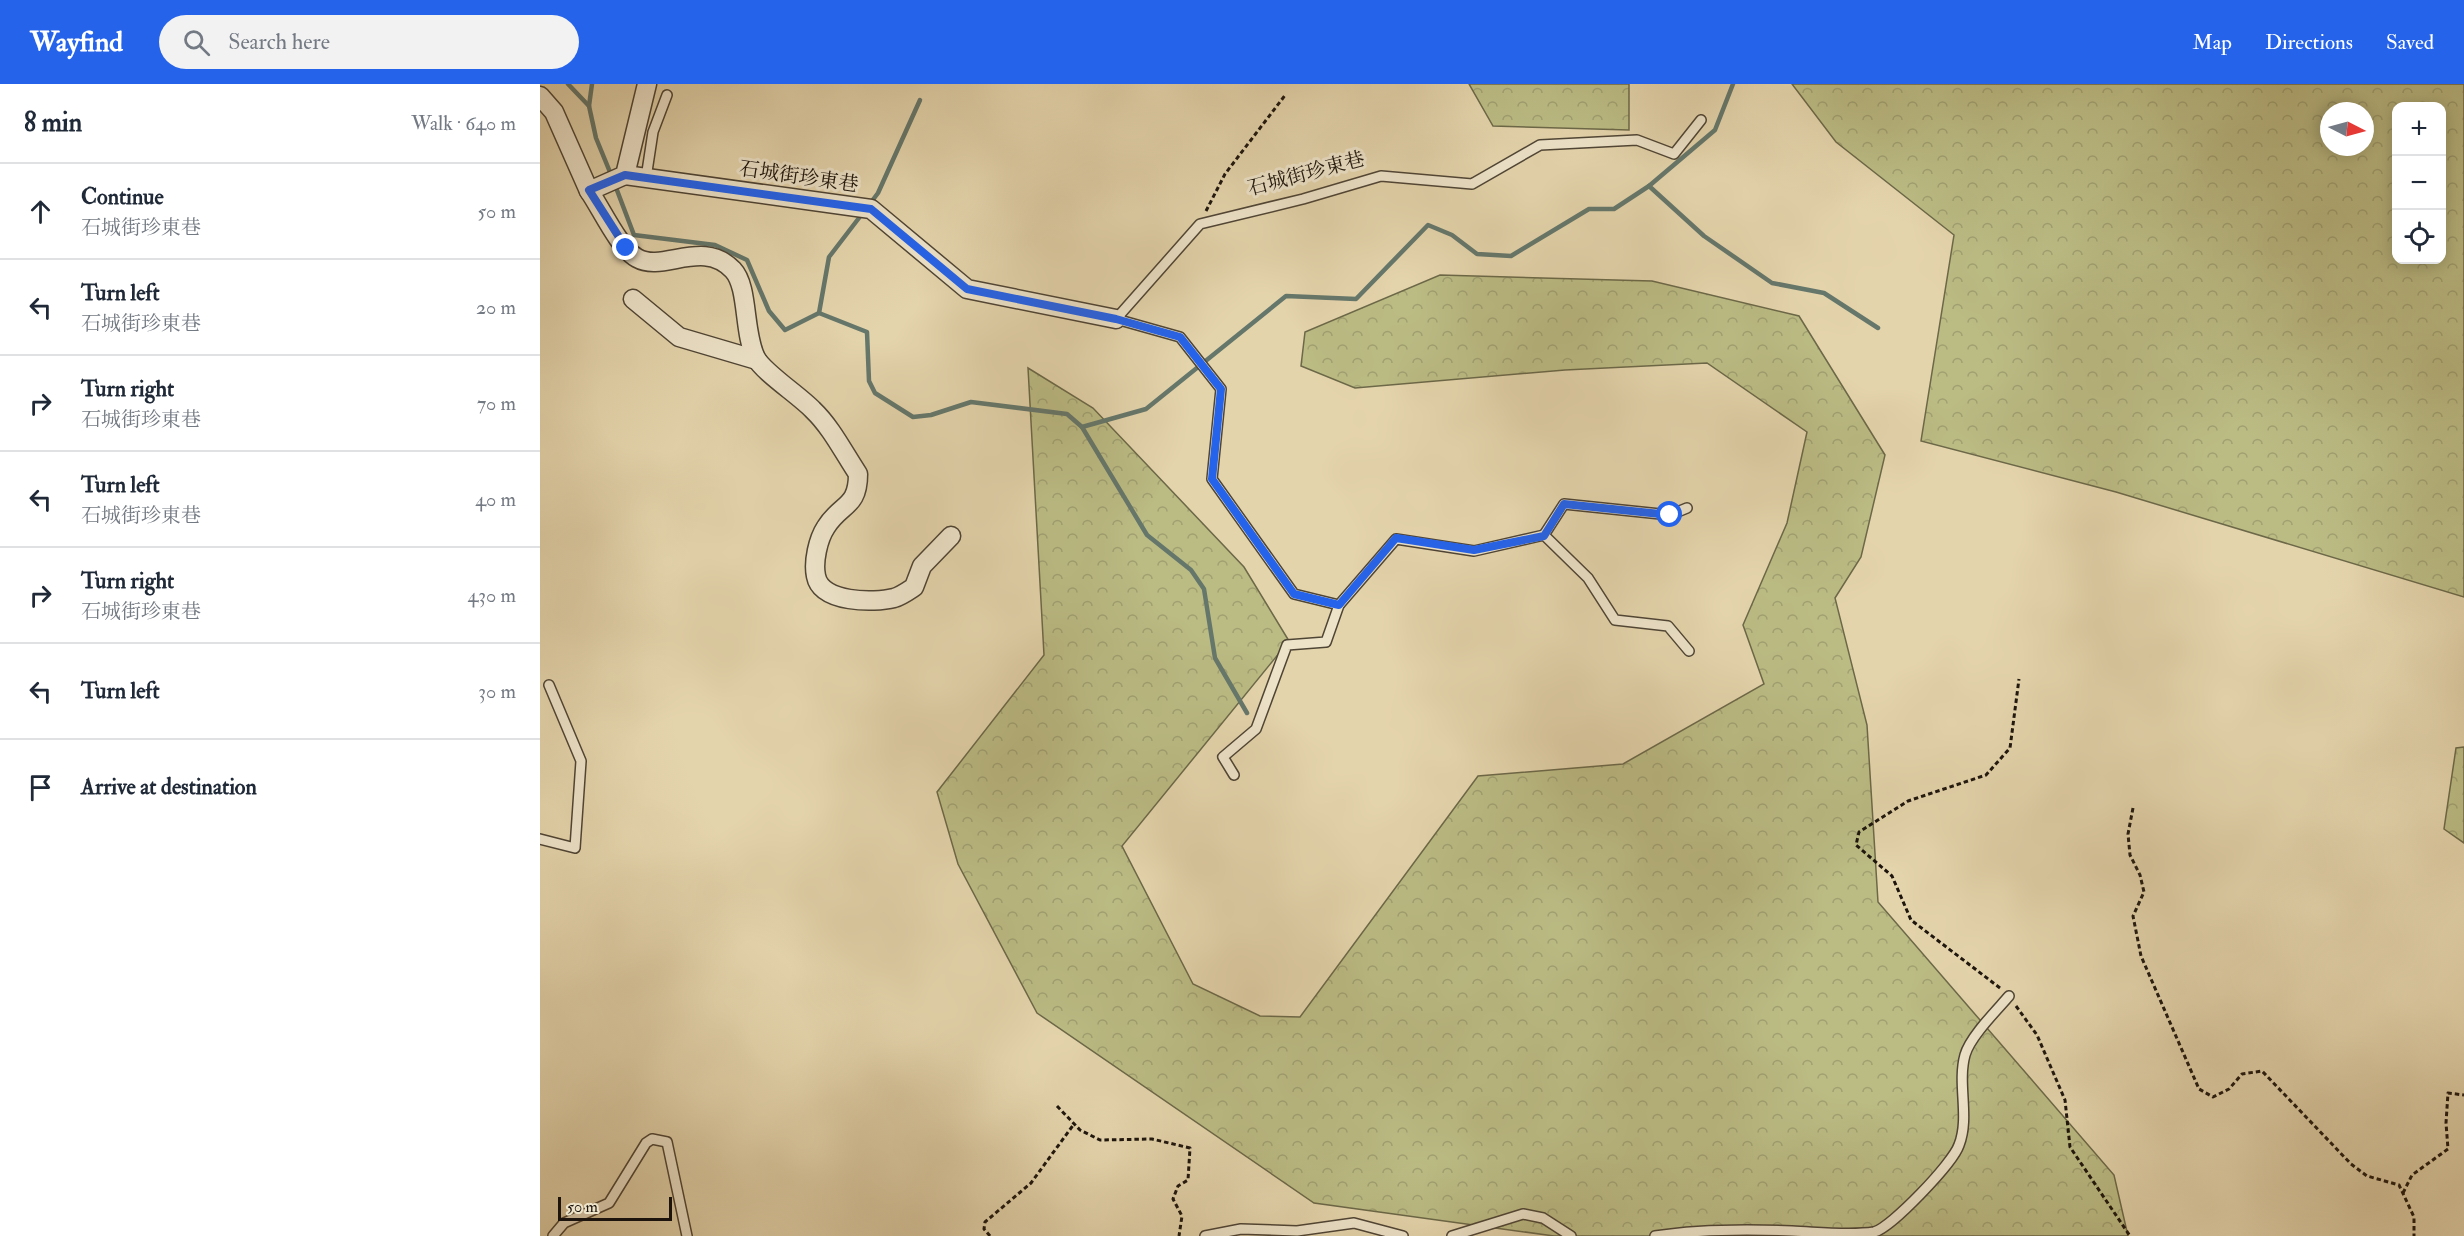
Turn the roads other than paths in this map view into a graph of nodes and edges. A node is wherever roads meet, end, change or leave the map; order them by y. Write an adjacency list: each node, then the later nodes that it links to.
1 (647, 84): 5 (street)
2 (540, 96): 7 (street)
3 (667, 96): 6 (lane)
4 (1701, 120): 9 (lane, 石城街珍東巷)
5 (625, 175): 6 (street, 石城街珍東巷); 7 (street)
6 (646, 178): 9 (street, 石城街珍東巷)
7 (589, 190): 10 (street)
8 (633, 299): 10 (street)
9 (1116, 319): 14 (lane, 石城街珍東巷)
10 (757, 360): 12 (street)
11 (1687, 508): 13 (lane)
12 (951, 536)
13 (1544, 536): 14 (lane); 15 (lane)
14 (1339, 605): 17 (lane)
15 (1689, 651)
16 (549, 685): 18 (lane)
17 (1234, 775)
18 (540, 839)
19 (2008, 996): 26 (lane)
20 (554, 1236): 21 (lane)
21 (687, 1236)
22 (1205, 1236): 23 (lane)
23 (1403, 1236)
24 (1452, 1236): 25 (lane)
25 (1571, 1236)
26 (1655, 1236)

